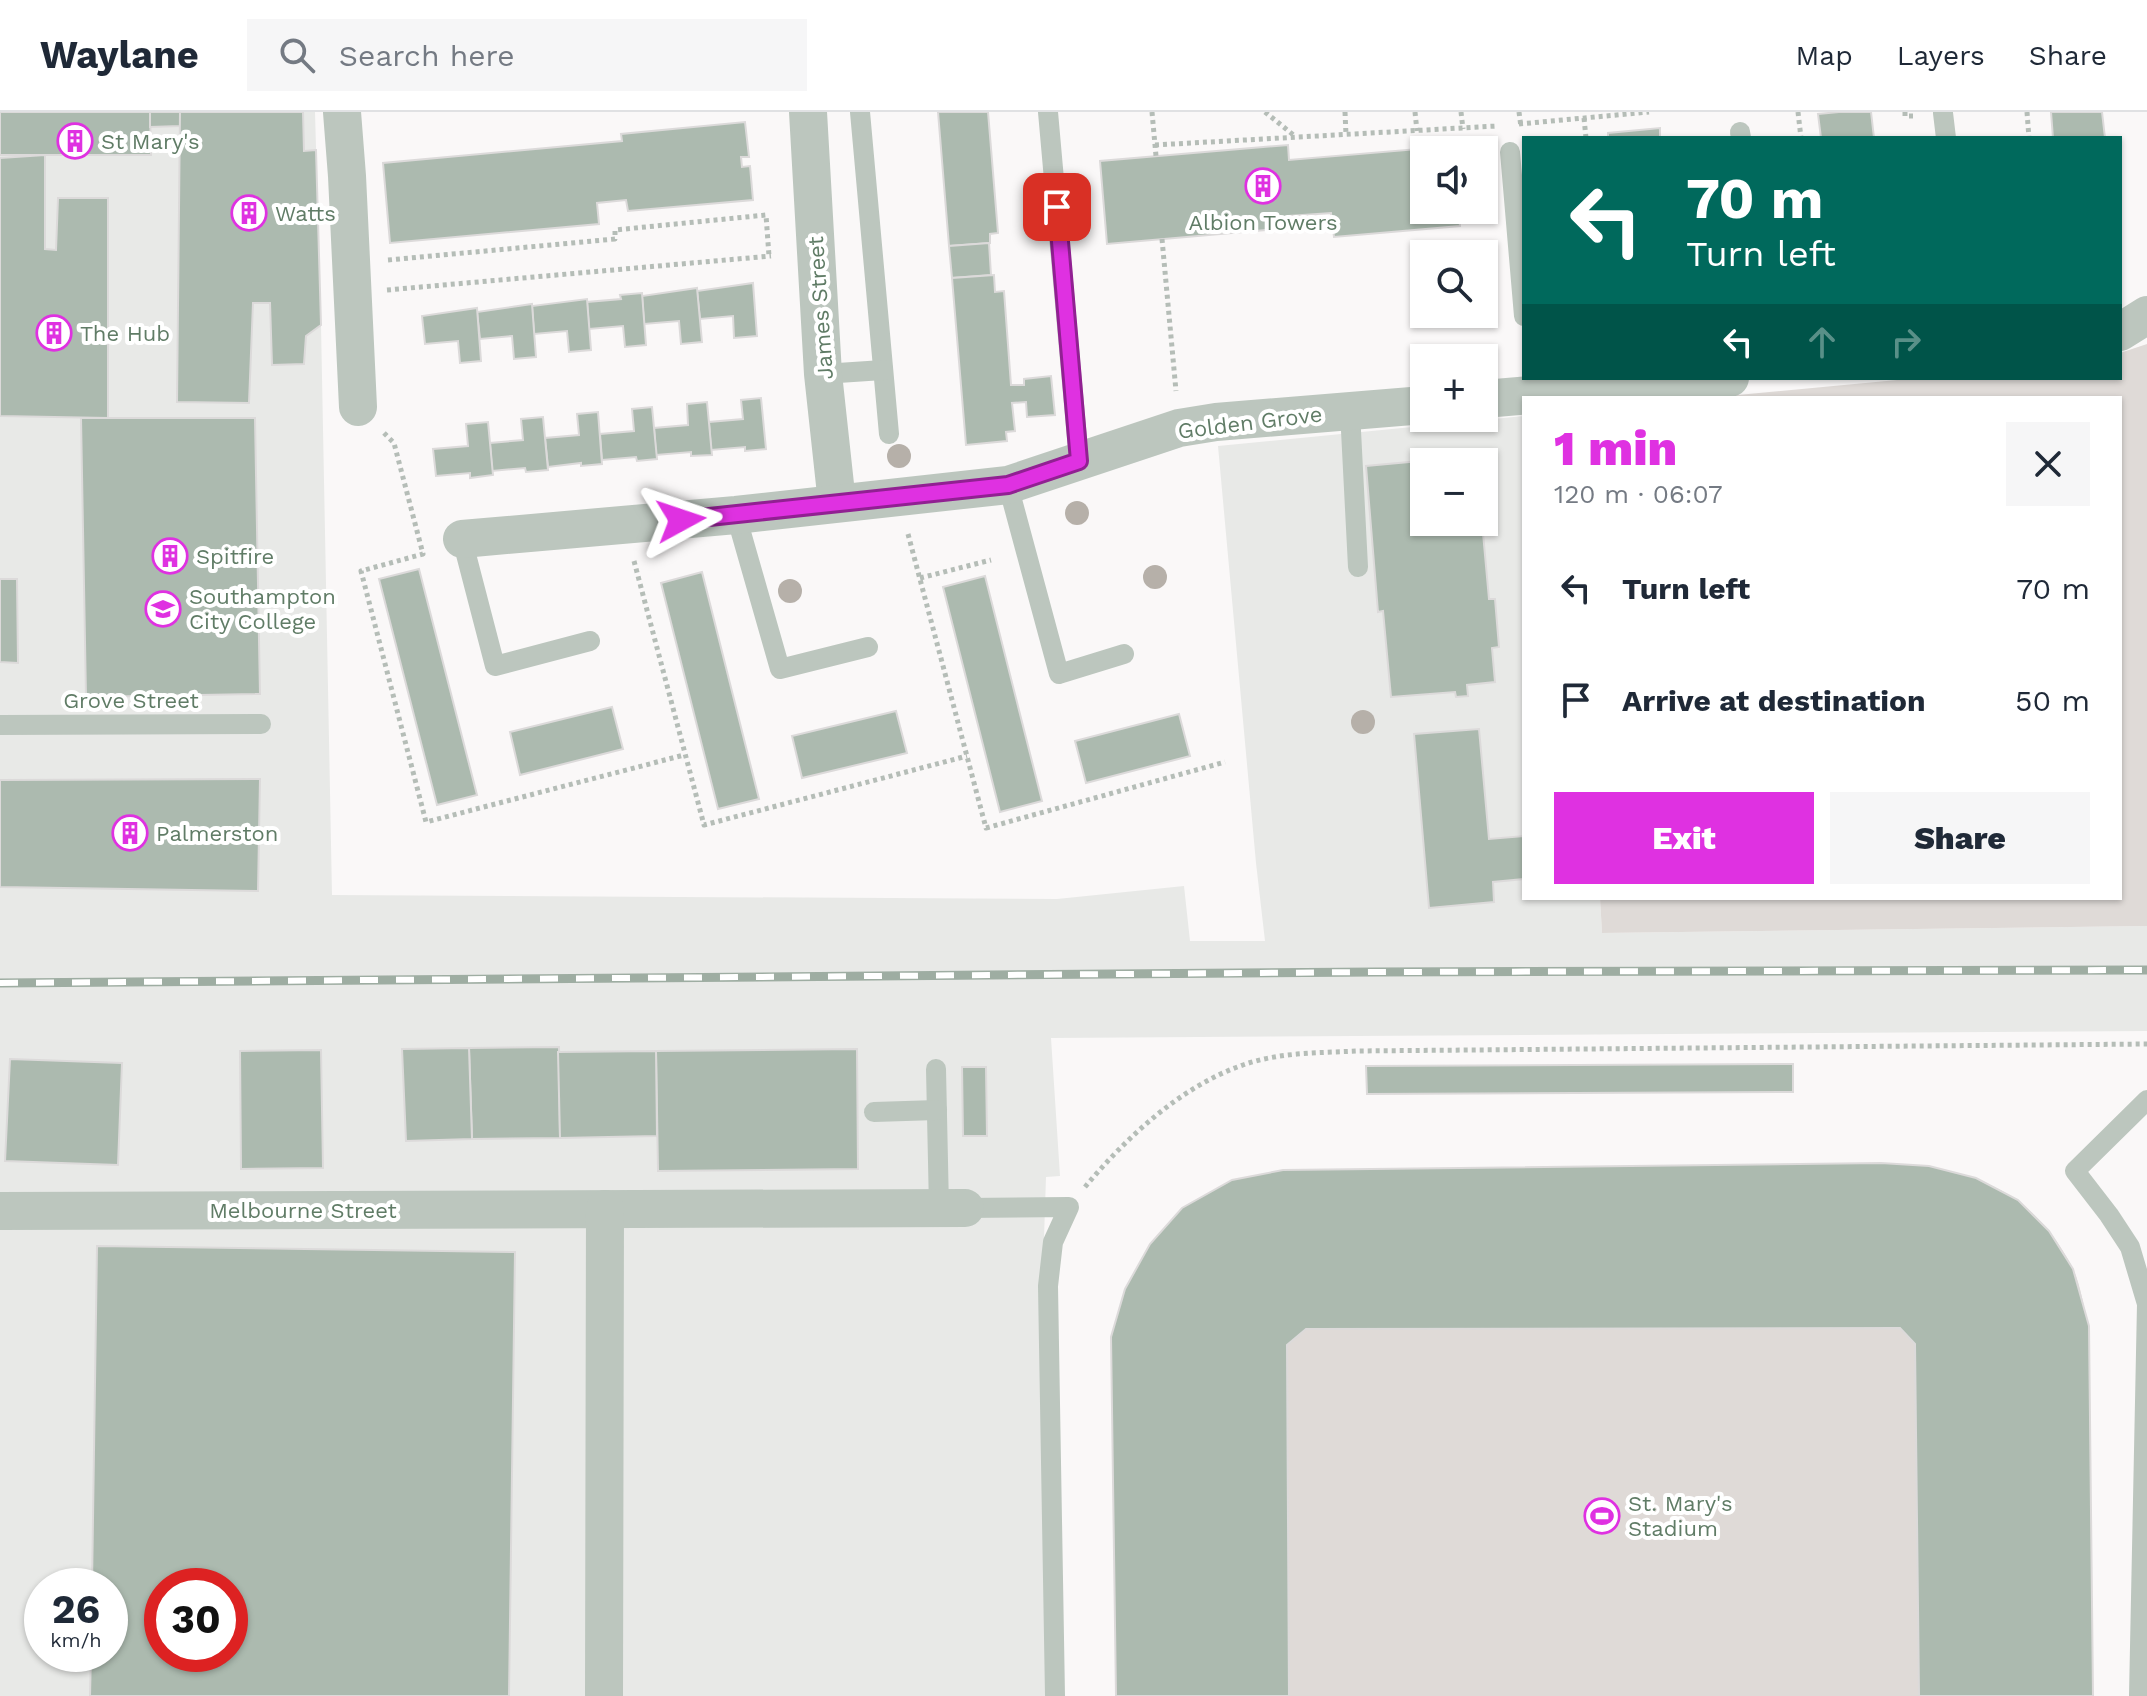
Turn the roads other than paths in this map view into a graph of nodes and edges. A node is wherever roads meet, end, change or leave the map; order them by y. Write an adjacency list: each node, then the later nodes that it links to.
1 (342, 112): 17 (street)
2 (808, 112): 12 (street, James Street)
3 (860, 112): 11 (lane)
4 (1048, 112): 20 (lane)
5 (1943, 113): 6 (lane)
6 (1946, 136)
7 (1510, 152): 8 (lane)
8 (1522, 293)
9 (2147, 315): 10 (street)
10 (2122, 331)
11 (883, 370): 12 (lane); 19 (lane)
12 (823, 374): 22 (street, James Street)
13 (1686, 380): 14 (street)
14 (1530, 387): 15 (street)
15 (1498, 395)
16 (1410, 406): 18 (street, Golden Grove)
17 (358, 407)
18 (1350, 411): 20 (street, Golden Grove); 25 (lane)
19 (889, 434)
20 (1079, 461): 21 (street, Golden Grove)
21 (1008, 485): 22 (street, Golden Grove); 28 (lane)
22 (837, 503): 23 (street, Golden Grove)
23 (736, 515): 24 (street, Golden Grove); 27 (lane)
24 (462, 539): 26 (lane)
25 (1358, 567)
26 (590, 641)
27 (868, 647)
28 (1124, 654)
29 (261, 724): 30 (lane, Grove Street)
30 (0, 725)
31 (936, 1069): 33 (lane)
32 (2147, 1100): 40 (lane)
33 (937, 1110): 34 (lane); 35 (lane)
34 (874, 1112)
35 (952, 1208): 36 (street, Melbourne Street); 39 (lane)
36 (605, 1209): 37 (street, Melbourne Street); 38 (street)
37 (0, 1211)
38 (604, 1696)
39 (1055, 1696)
40 (2139, 1696)

